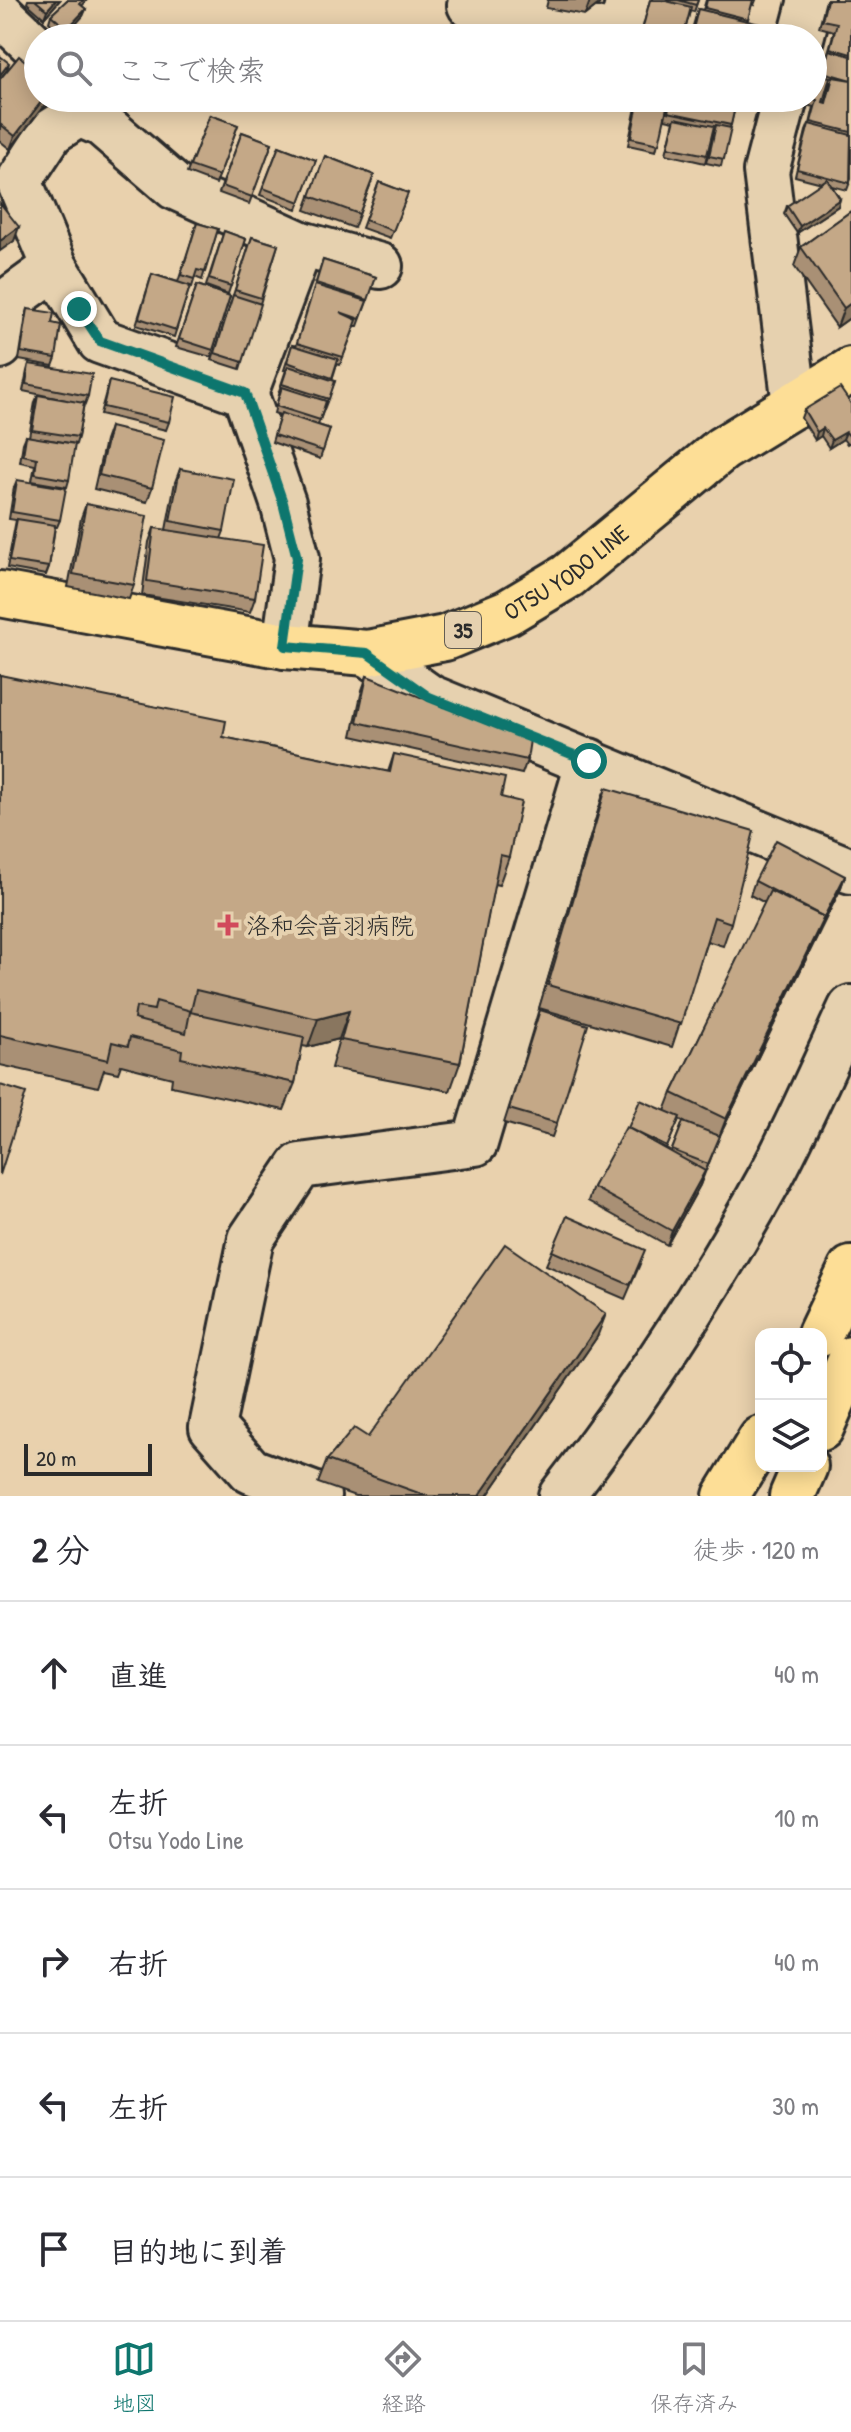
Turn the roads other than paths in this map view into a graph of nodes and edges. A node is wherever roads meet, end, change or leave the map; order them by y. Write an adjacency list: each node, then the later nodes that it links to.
1 (471, 0): 5 (street)
2 (629, 0): 6 (street)
3 (811, 0): 7 (street)
4 (0, 13): 8 (street)
5 (565, 24)
6 (623, 24)
7 (805, 24)
8 (24, 36)
9 (72, 112): 14 (street)
10 (86, 112): 12 (street)
11 (781, 112): 18 (street)
12 (301, 244): 13 (street); 17 (street)
13 (380, 266)
14 (55, 267): 15 (street); 17 (street)
15 (0, 346)
16 (851, 370): 18 (main road, OTSU YODO LINE / 35)
17 (245, 393): 20 (street)
18 (795, 405): 21 (main road, OTSU YODO LINE / 35)
19 (0, 594): 20 (main road, OTSU YODO LINE / 35)
20 (285, 646): 21 (main road, OTSU YODO LINE / 35)
21 (367, 653): 22 (street)
22 (589, 761): 23 (street); 31 (street)
23 (851, 871)
24 (851, 1008): 32 (street)
25 (851, 1269): 26 (main road)
26 (823, 1328)
27 (851, 1359): 28 (main road)
28 (827, 1414)
29 (755, 1449): 33 (main road)
30 (802, 1472): 34 (main road)
31 (318, 1496)
32 (561, 1496)
33 (726, 1496)
34 (792, 1496)

